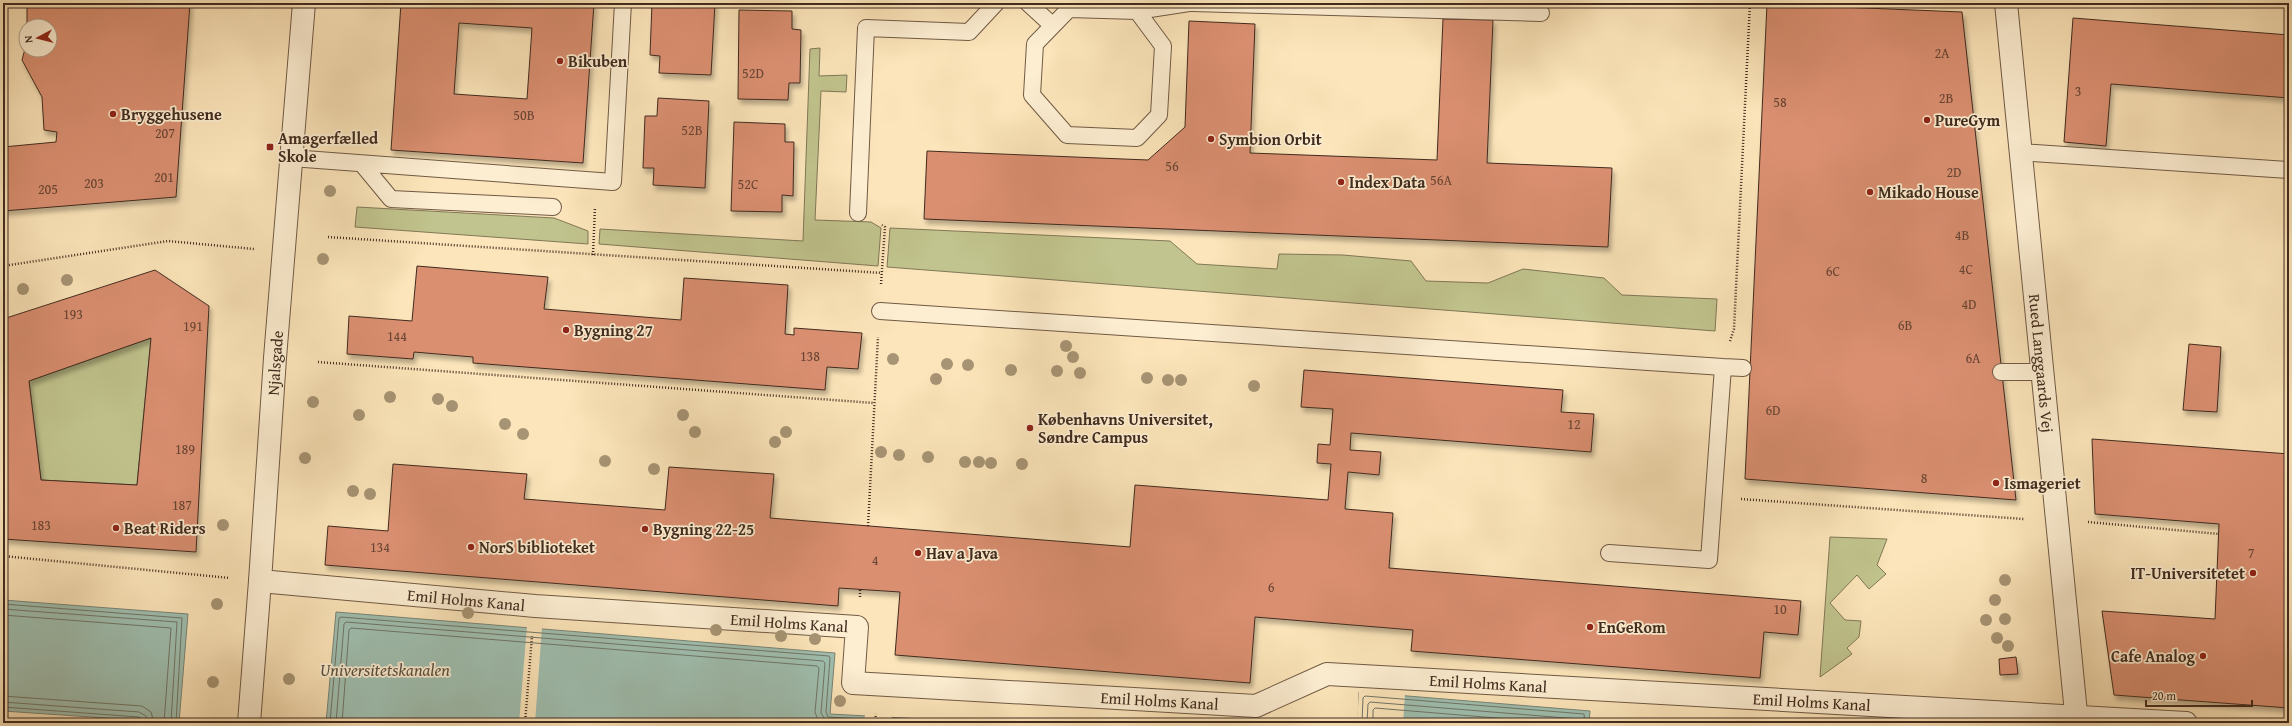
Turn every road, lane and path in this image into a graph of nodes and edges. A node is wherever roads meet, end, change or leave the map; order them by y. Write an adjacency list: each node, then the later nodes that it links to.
1 (304, 3): 12 (street, Njalsgade)
2 (623, 3): 15 (lane)
3 (996, 3): 17 (lane)
4 (1028, 3): 10 (lane)
5 (1191, 3): 8 (lane); 9 (lane)
6 (1750, 3): 25 (path)
7 (2006, 3): 11 (street, Rued Langgaards Vej)
8 (1137, 11): 10 (lane); 10 (lane)
9 (1541, 13)
10 (1052, 25)
11 (2019, 152): 14 (lane); 28 (street, Rued Langgaards Vej)
12 (291, 158): 13 (lane); 19 (street, Njalsgade)
13 (362, 164): 15 (lane); 16 (lane)
14 (2289, 170)
15 (596, 181): 20 (path)
16 (553, 207)
17 (858, 213): 22 (path)
18 (328, 237): 20 (path)
19 (284, 252): 21 (path); 37 (street, Njalsgade)
20 (593, 255): 22 (path)
21 (3, 266)
22 (882, 273): 23 (path)
23 (880, 311): 25 (lane); 29 (path)
24 (318, 362): 29 (path)
25 (1723, 367): 26 (lane); 30 (lane)
26 (1743, 368)
27 (2001, 372): 28 (lane)
28 (2041, 372): 39 (street, Rued Langgaards Vej)
29 (874, 402): 33 (path)
30 (1714, 497): 31 (path); 35 (lane)
31 (2024, 519)
32 (2088, 522): 34 (path)
33 (868, 526)
34 (2219, 534)
35 (1609, 553)
36 (3, 556): 37 (path)
37 (260, 581): 38 (street, Emil Holms Kanal); 40 (street, Njalsgade)
38 (534, 606): 39 (street, Emil Holms Kanal); 41 (path)
39 (2077, 719): 42 (street, Emil Holms Kanal)
40 (249, 723)
41 (525, 723)
42 (2186, 723)

